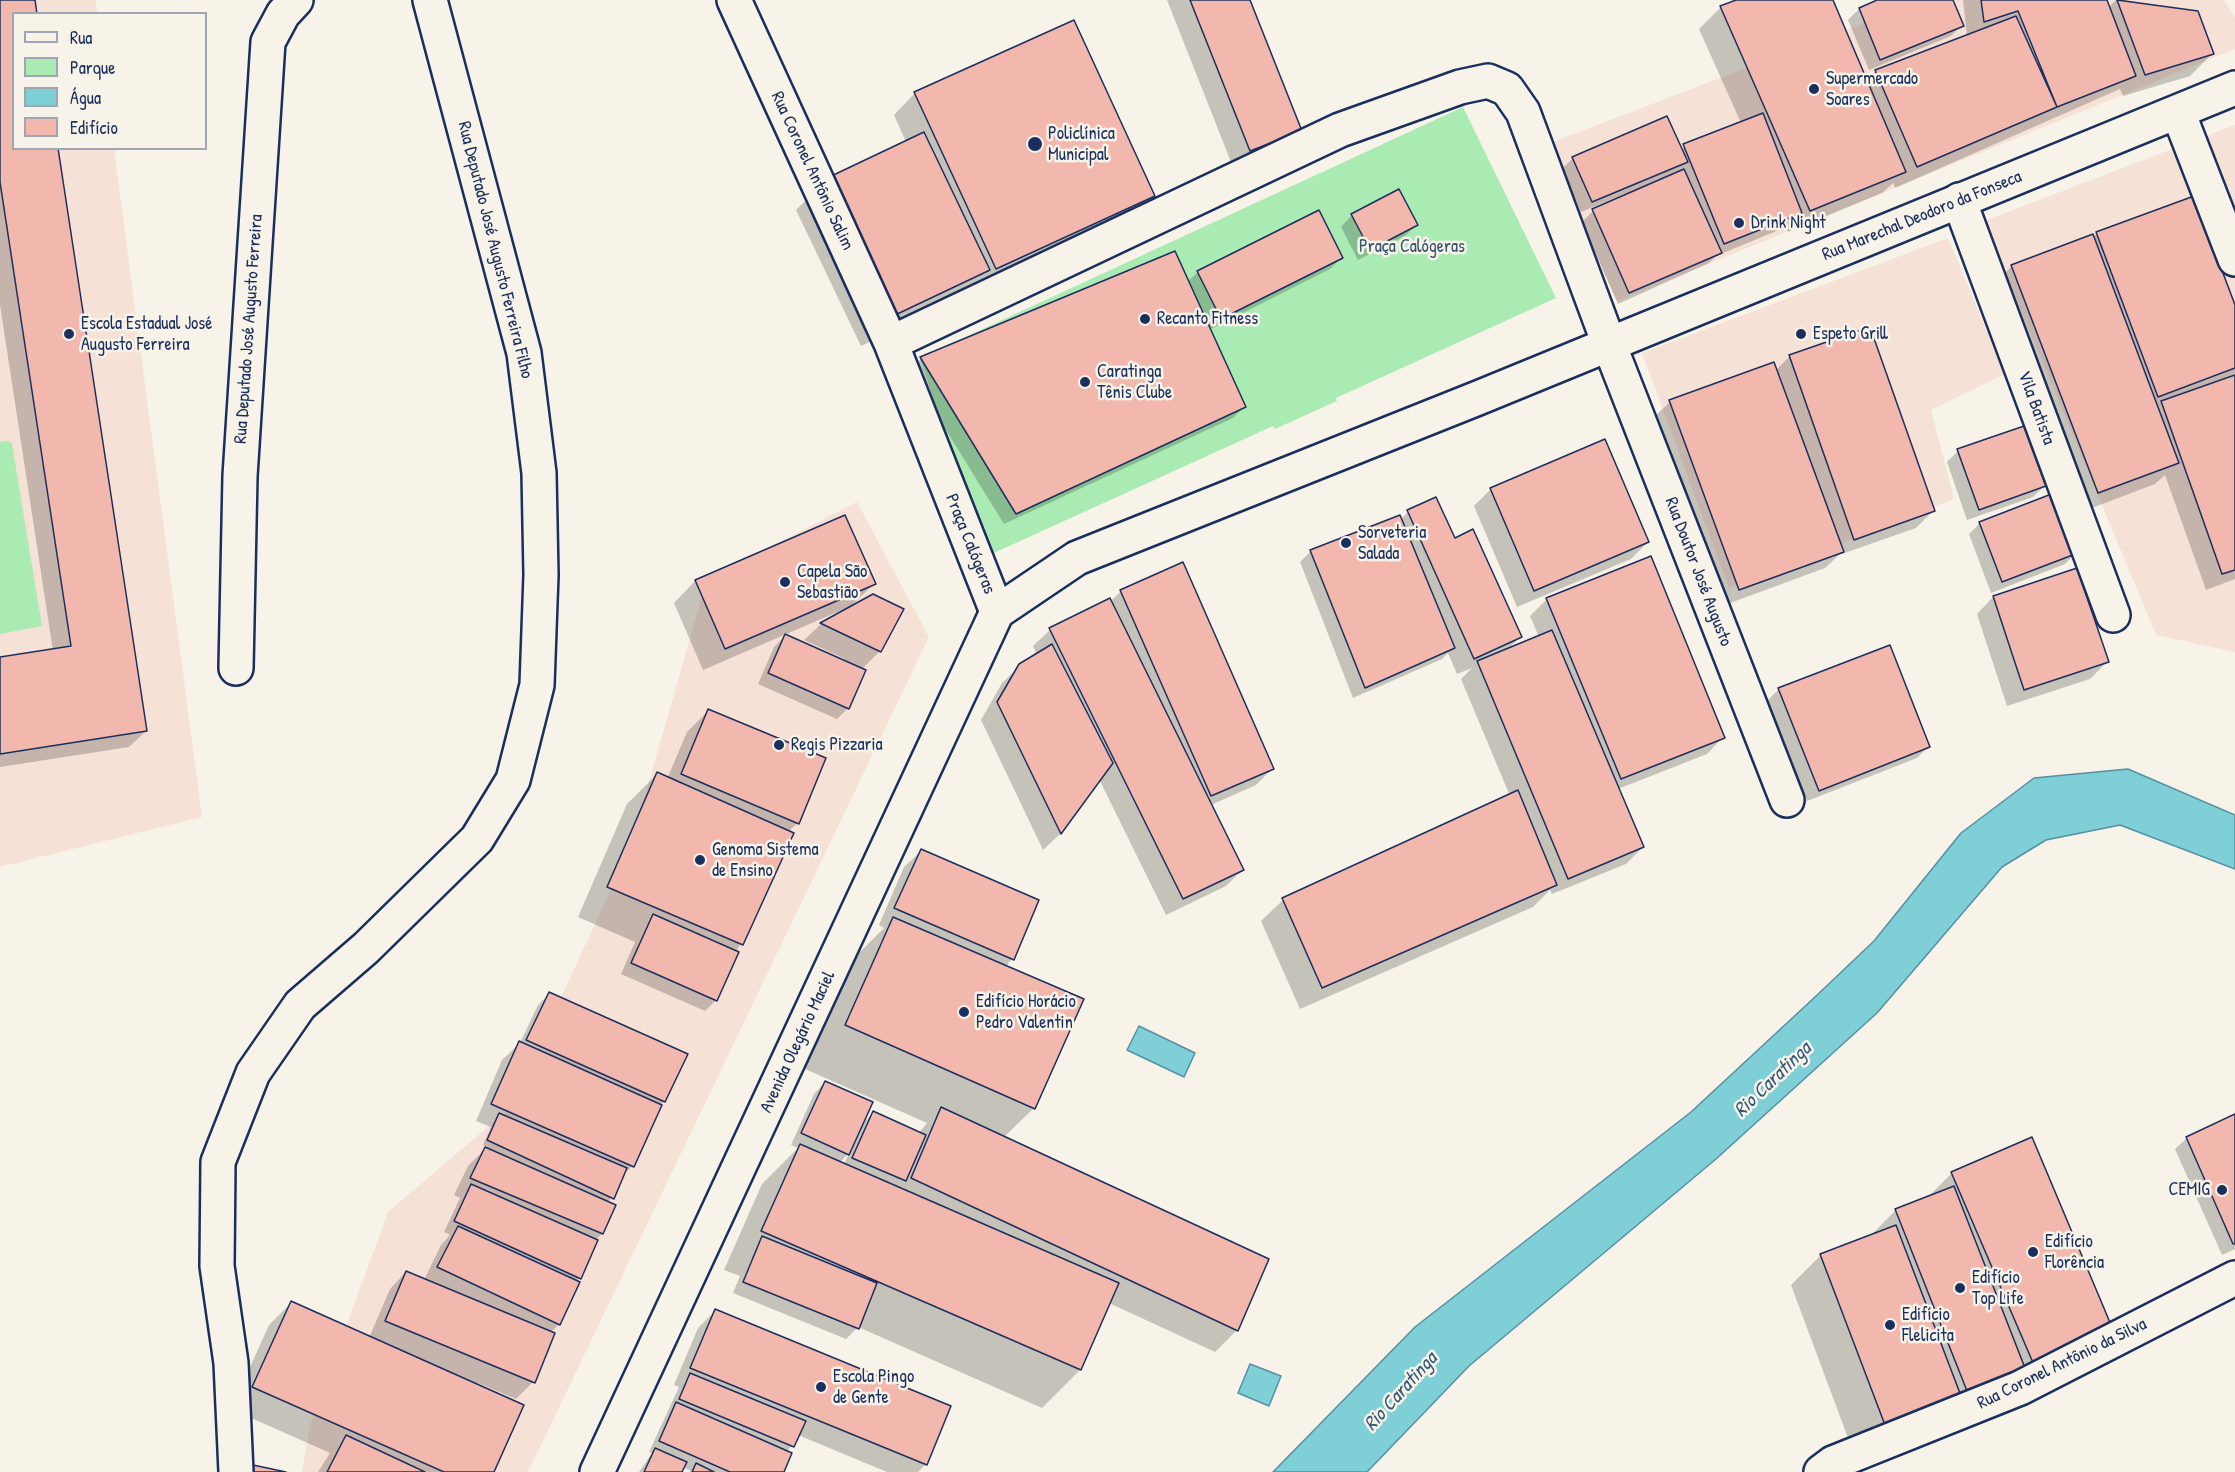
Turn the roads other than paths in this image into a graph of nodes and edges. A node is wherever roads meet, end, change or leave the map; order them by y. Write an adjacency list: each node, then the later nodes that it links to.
1 (296, 0): 12 (street, Rua Deputado José Augusto Ferreira)
2 (430, 0): 15 (street, Rua Deputado José Augusto Ferreira Filho)
3 (734, 0): 8 (street, Rua Coronel Antônio Salim)
4 (2235, 87): 5 (street, Rua Marechal Deodoro da Fonseca)
5 (2178, 112): 6 (street, Rua Marechal Deodoro da Fonseca); 7 (street)
6 (1959, 200): 9 (street, Rua Marechal Deodoro da Fonseca); 11 (street, Vila Batista)
7 (2235, 259)
8 (891, 343): 9 (street); 10 (street, Praça Calógeras)
9 (1609, 344): 10 (street, Praça Calógeras); 13 (street, Rua Doutor José Augusto)
10 (997, 612): 16 (street, Avenida Olegário Maciel)
11 (2113, 615)
12 (236, 668)
13 (1787, 800)
14 (2235, 1278): 17 (street, Rua Coronel Antônio da Silva)
15 (236, 1472)
16 (597, 1472)
17 (1821, 1472)

